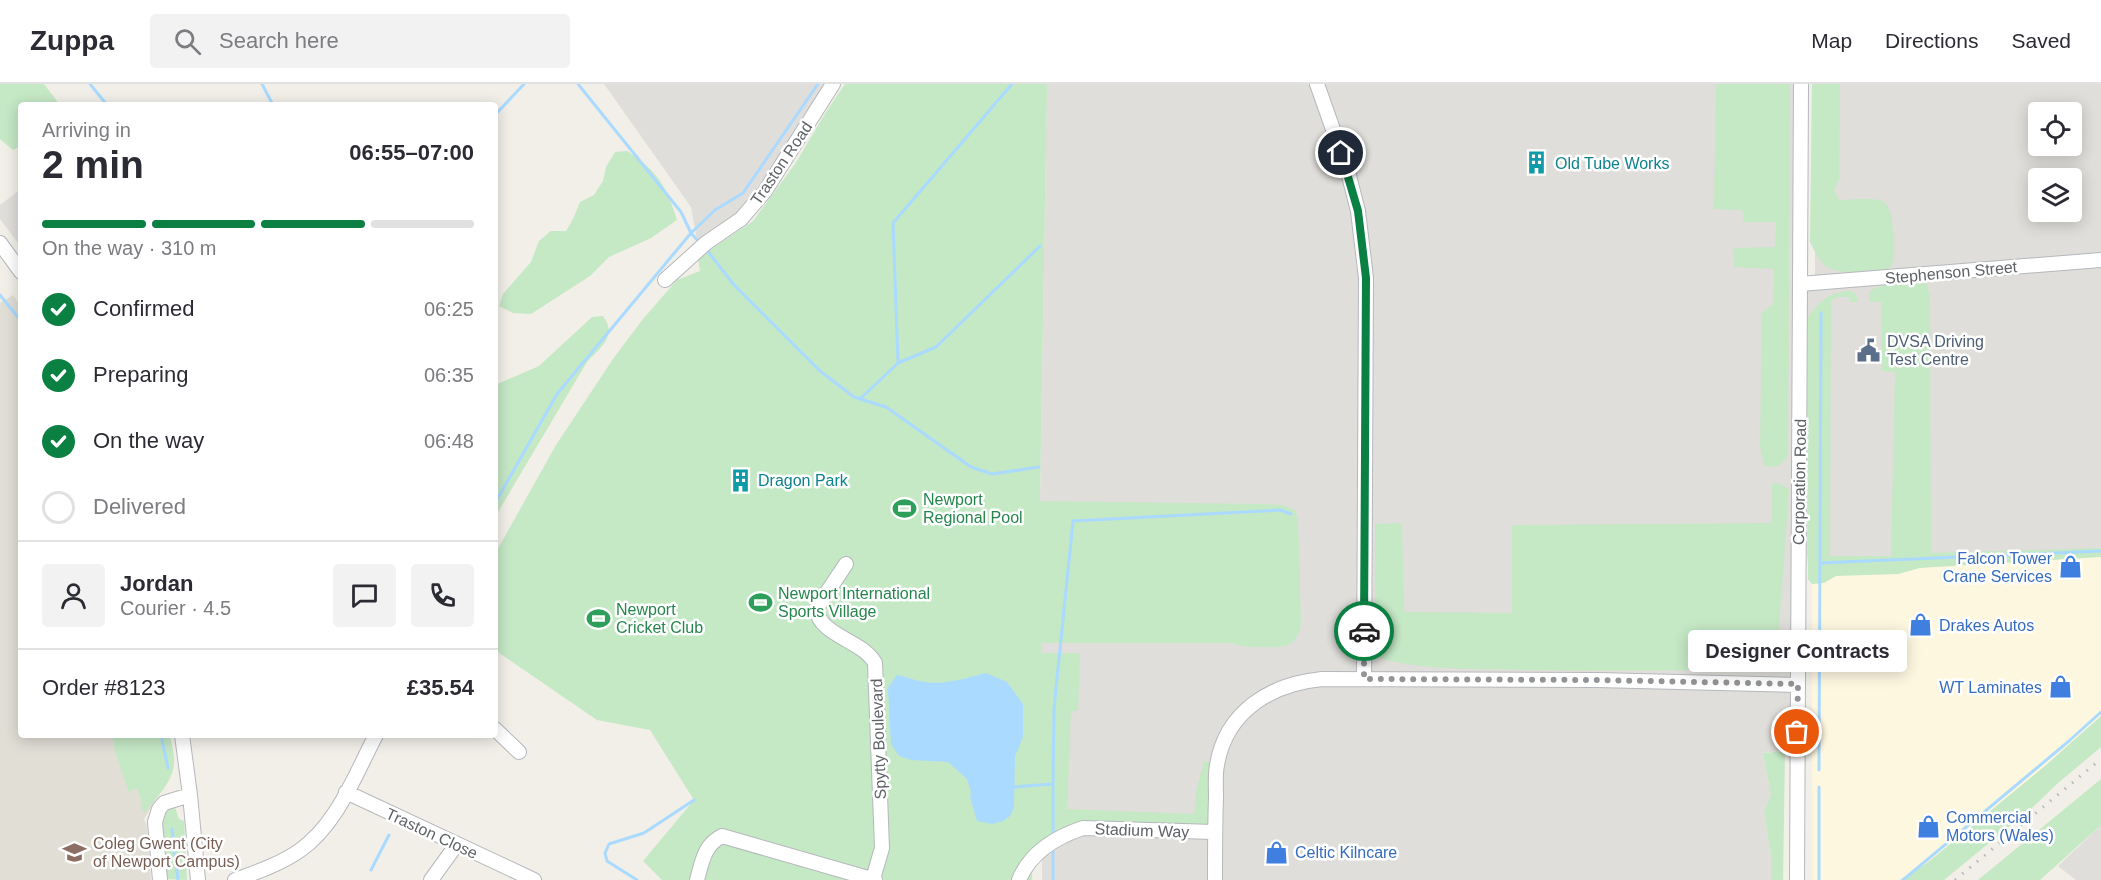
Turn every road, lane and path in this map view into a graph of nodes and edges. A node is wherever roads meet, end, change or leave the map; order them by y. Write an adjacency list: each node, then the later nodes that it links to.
1 (833, 84): 7 (street, Traston Road)
2 (1317, 84): 10 (street)
3 (1801, 84): 8 (street, Corporation Road)
4 (0, 243): 6 (street)
5 (2101, 260): 8 (street, Stephenson Street)
6 (18, 268)
7 (665, 280)
8 (1800, 284): 11 (street, Corporation Road)
9 (846, 564): 28 (street, Spytty Boulevard)
10 (1364, 679): 11 (street); 18 (street)
11 (1798, 684): 31 (street, Corporation Road)
12 (498, 732): 15 (street)
13 (182, 738): 17 (street)
14 (374, 738): 16 (street)
15 (519, 752)
16 (346, 792): 19 (street, Traston Close); 20 (street)
17 (190, 795): 22 (street); 23 (street)
18 (1214, 832): 29 (street, Stadium Way); 30 (street)
19 (457, 844): 21 (street, Traston Close); 25 (street)
20 (269, 874): 24 (street)
21 (516, 877): 26 (street, Traston Close)
22 (160, 880)
23 (198, 880)
24 (235, 880)
25 (431, 880)
26 (534, 880)
27 (697, 880): 28 (street)
28 (874, 880)
29 (1019, 880)
30 (1215, 880)
31 (1797, 880)

